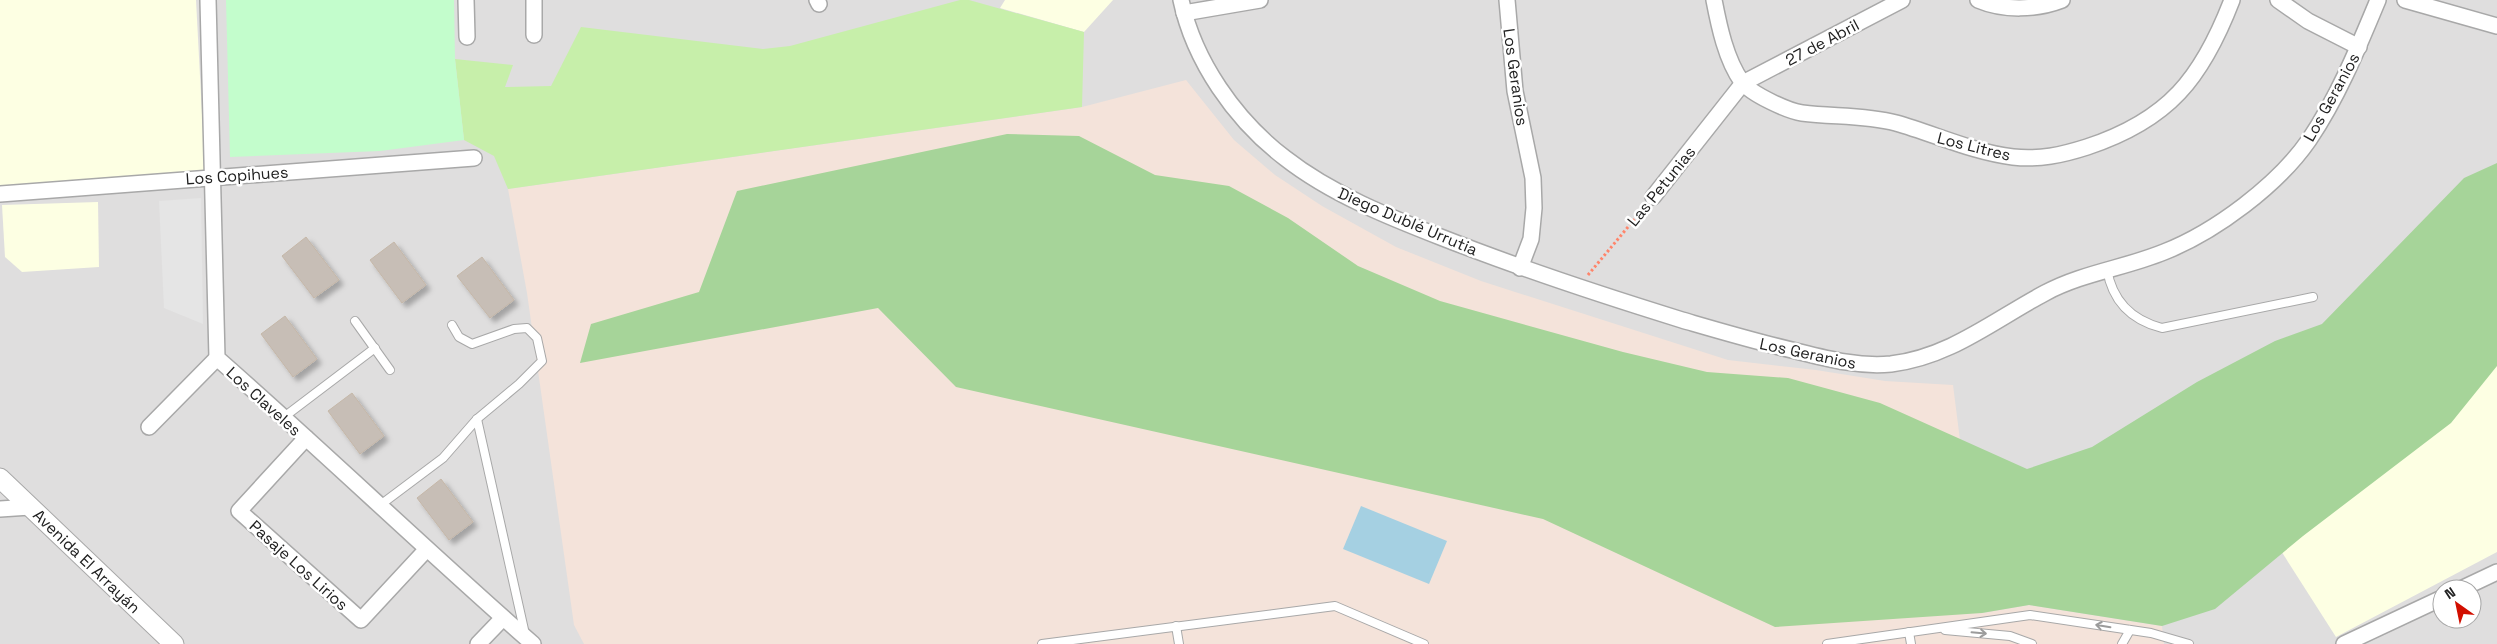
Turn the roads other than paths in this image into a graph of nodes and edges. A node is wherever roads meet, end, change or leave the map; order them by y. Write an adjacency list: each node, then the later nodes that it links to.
1 (208, 0): 21 (street, Los Claveles)
2 (466, 0): 17 (street)
3 (534, 0): 16 (street)
4 (1260, 0): 14 (street)
5 (1507, 0): 24 (street, Los Geranios)
6 (1714, 0): 19 (street)
7 (1902, 0): 19 (street, 27 de Abril)
8 (1978, 0): 9 (street)
9 (2062, 0)
10 (2232, 0): 19 (street, Los Litres)
11 (2278, 0): 18 (street)
12 (2378, 0): 18 (street, Los Geranios)
13 (2404, 0): 15 (street)
14 (1182, 6): 24 (street, Diego Dublé Urrutia)
15 (2497, 26)
16 (534, 35)
17 (467, 37)
18 (2359, 47): 25 (street, Los Geranios)
19 (1743, 83): 23 (street, Las Petunias)
20 (474, 158): 21 (street, Los Copihues)
21 (213, 177): 22 (street, Los Copihues); 30 (street, Los Claveles)
22 (0, 194)
23 (1653, 197)
24 (1520, 268): 25 (street, Los Geranios)
25 (2107, 268): 26 (lane)
26 (2313, 297)
27 (355, 321): 29 (lane)
28 (452, 326): 33 (lane)
29 (375, 348): 31 (lane); 32 (lane)
30 (217, 358): 32 (street, Los Claveles); 34 (street)
31 (390, 370)
32 (284, 417): 35 (street, Los Claveles)
33 (477, 419): 37 (lane); 49 (lane)
34 (149, 427)
35 (306, 438): 37 (street, Los Claveles); 40 (street, Pasaje Los Lirios)
36 (0, 478): 38 (street, Avenida El Arrayán)
37 (379, 506): 40 (street, Los Claveles)
38 (30, 507): 39 (street); 51 (street, Avenida El Arrayán)
39 (0, 509)
40 (426, 550): 44 (street, Los Claveles)
41 (2497, 572): 42 (street)
42 (2482, 579)
43 (2432, 603): 60 (street)
44 (503, 618): 49 (street, Los Claveles); 52 (street)
45 (1176, 626): 53 (lane); 54 (lane); 55 (lane)
46 (1930, 629): 47 (lane, one-way to 46); 48 (lane); 58 (lane, one-way to 58)
47 (2130, 630): 50 (lane); 59 (lane)
48 (1909, 632): 56 (lane); 57 (lane)
49 (529, 641)
50 (2185, 643)
51 (174, 644)
52 (478, 644)
53 (1042, 644)
54 (1178, 644)
55 (1424, 644)
56 (1827, 644)
57 (1911, 644)
58 (2032, 644)
59 (2122, 644)
60 (2344, 644)

